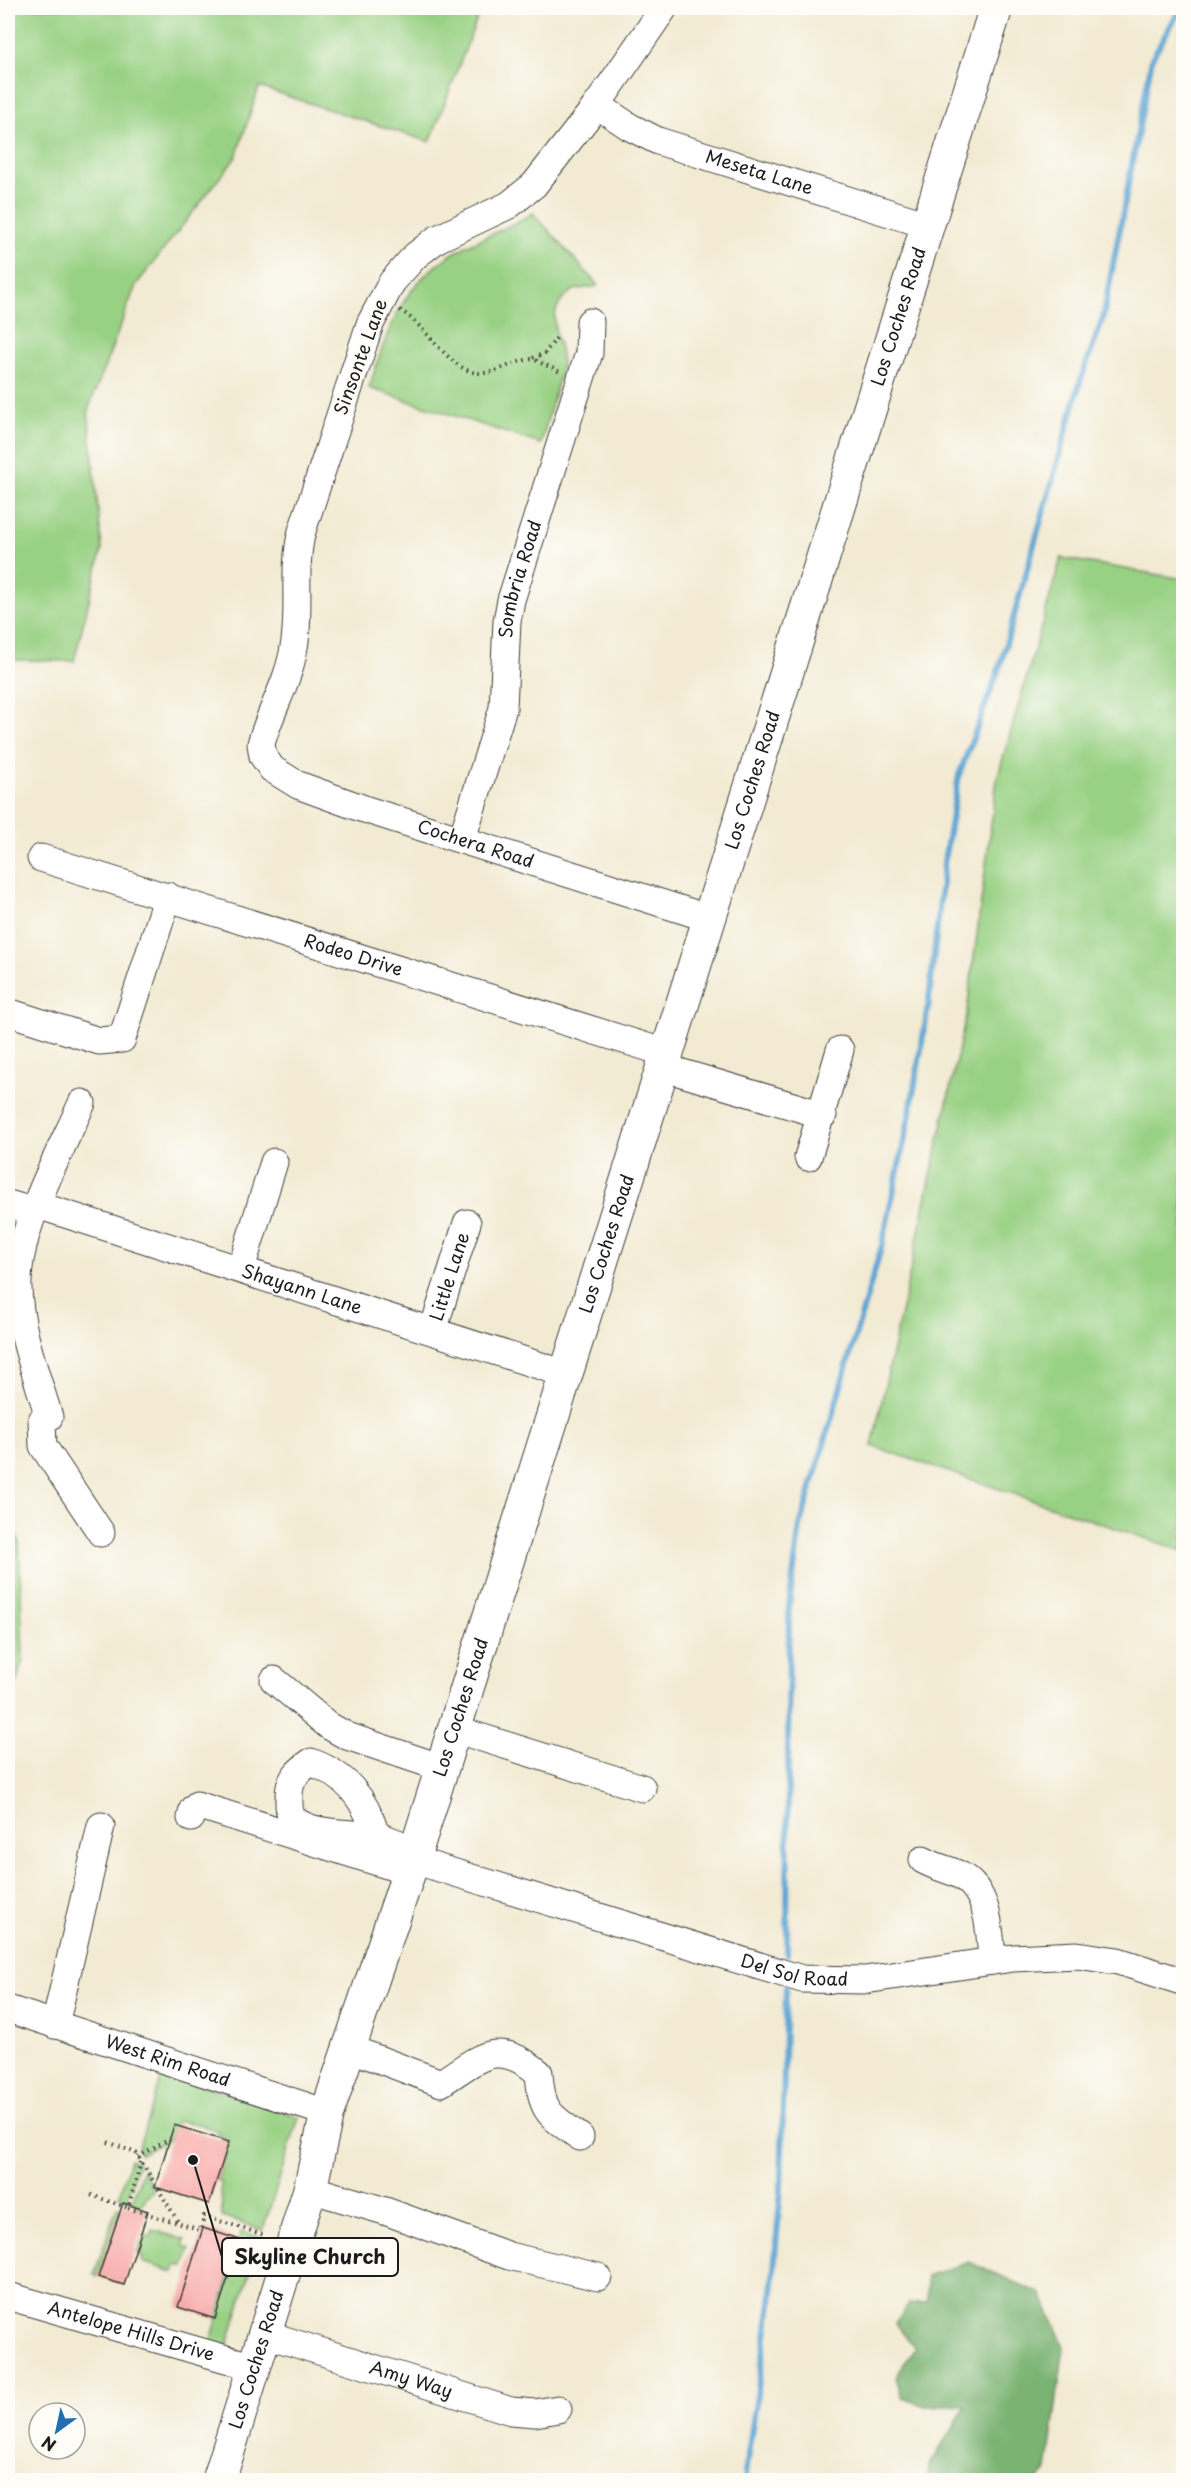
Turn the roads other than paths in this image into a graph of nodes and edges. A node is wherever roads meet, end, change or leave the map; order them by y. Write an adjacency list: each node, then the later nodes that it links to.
1 (664, 8): 3 (street, Sinsonte Lane)
2 (996, 8): 4 (main road, Los Coches Road)
3 (597, 105): 4 (street, Meseta Lane); 6 (street, Sinsonte Lane)
4 (928, 225): 10 (main road, Los Coches Road)
5 (590, 322): 7 (street, Sombria Road)
6 (261, 744): 7 (street, Cochera Road)
7 (462, 839): 10 (street, Cochera Road)
8 (42, 858): 9 (street, Rodeo Drive)
9 (168, 896): 11 (street); 13 (street, Rodeo Drive)
10 (708, 918): 13 (main road, Los Coches Road)
11 (8, 1011)
12 (840, 1050): 15 (street)
13 (664, 1060): 15 (street, Rodeo Drive); 23 (main road, Los Coches Road)
14 (82, 1102): 19 (street)
15 (823, 1115): 16 (street)
16 (808, 1157)
17 (274, 1162): 21 (street)
18 (8, 1204): 19 (street, Shayann Lane)
19 (36, 1209): 21 (street, Shayann Lane); 24 (street)
20 (467, 1223): 22 (street, Little Lane)
21 (240, 1269): 22 (street, Shayann Lane)
22 (433, 1330): 23 (street, Shayann Lane)
23 (566, 1374): 26 (main road, Los Coches Road)
24 (101, 1533)
25 (274, 1680): 27 (street)
26 (454, 1729): 27 (main road, Los Coches Road); 28 (street)
27 (442, 1768): 32 (main road, Los Coches Road)
28 (642, 1788)
29 (191, 1818): 32 (street)
30 (101, 1826): 37 (street)
31 (376, 1835): 32 (street)
32 (413, 1860): 34 (street, Del Sol Road); 38 (main road, Los Coches Road)
33 (923, 1860): 34 (street)
34 (992, 1961): 35 (street, Del Sol Road)
35 (1184, 1982)
36 (8, 2009): 37 (street, West Rim Road)
37 (56, 2025): 39 (street, West Rim Road)
38 (349, 2048): 39 (main road, Los Coches Road); 40 (street)
39 (327, 2113): 41 (main road, Los Coches Road)
40 (579, 2137)
41 (310, 2189): 42 (street); 44 (main road, Los Coches Road)
42 (598, 2277)
43 (8, 2296): 45 (street, Antelope Hills Drive)
44 (265, 2334): 45 (main road, Los Coches Road); 46 (street, Amy Way)
45 (254, 2367): 47 (main road, Los Coches Road)
46 (558, 2409)
47 (219, 2481)

